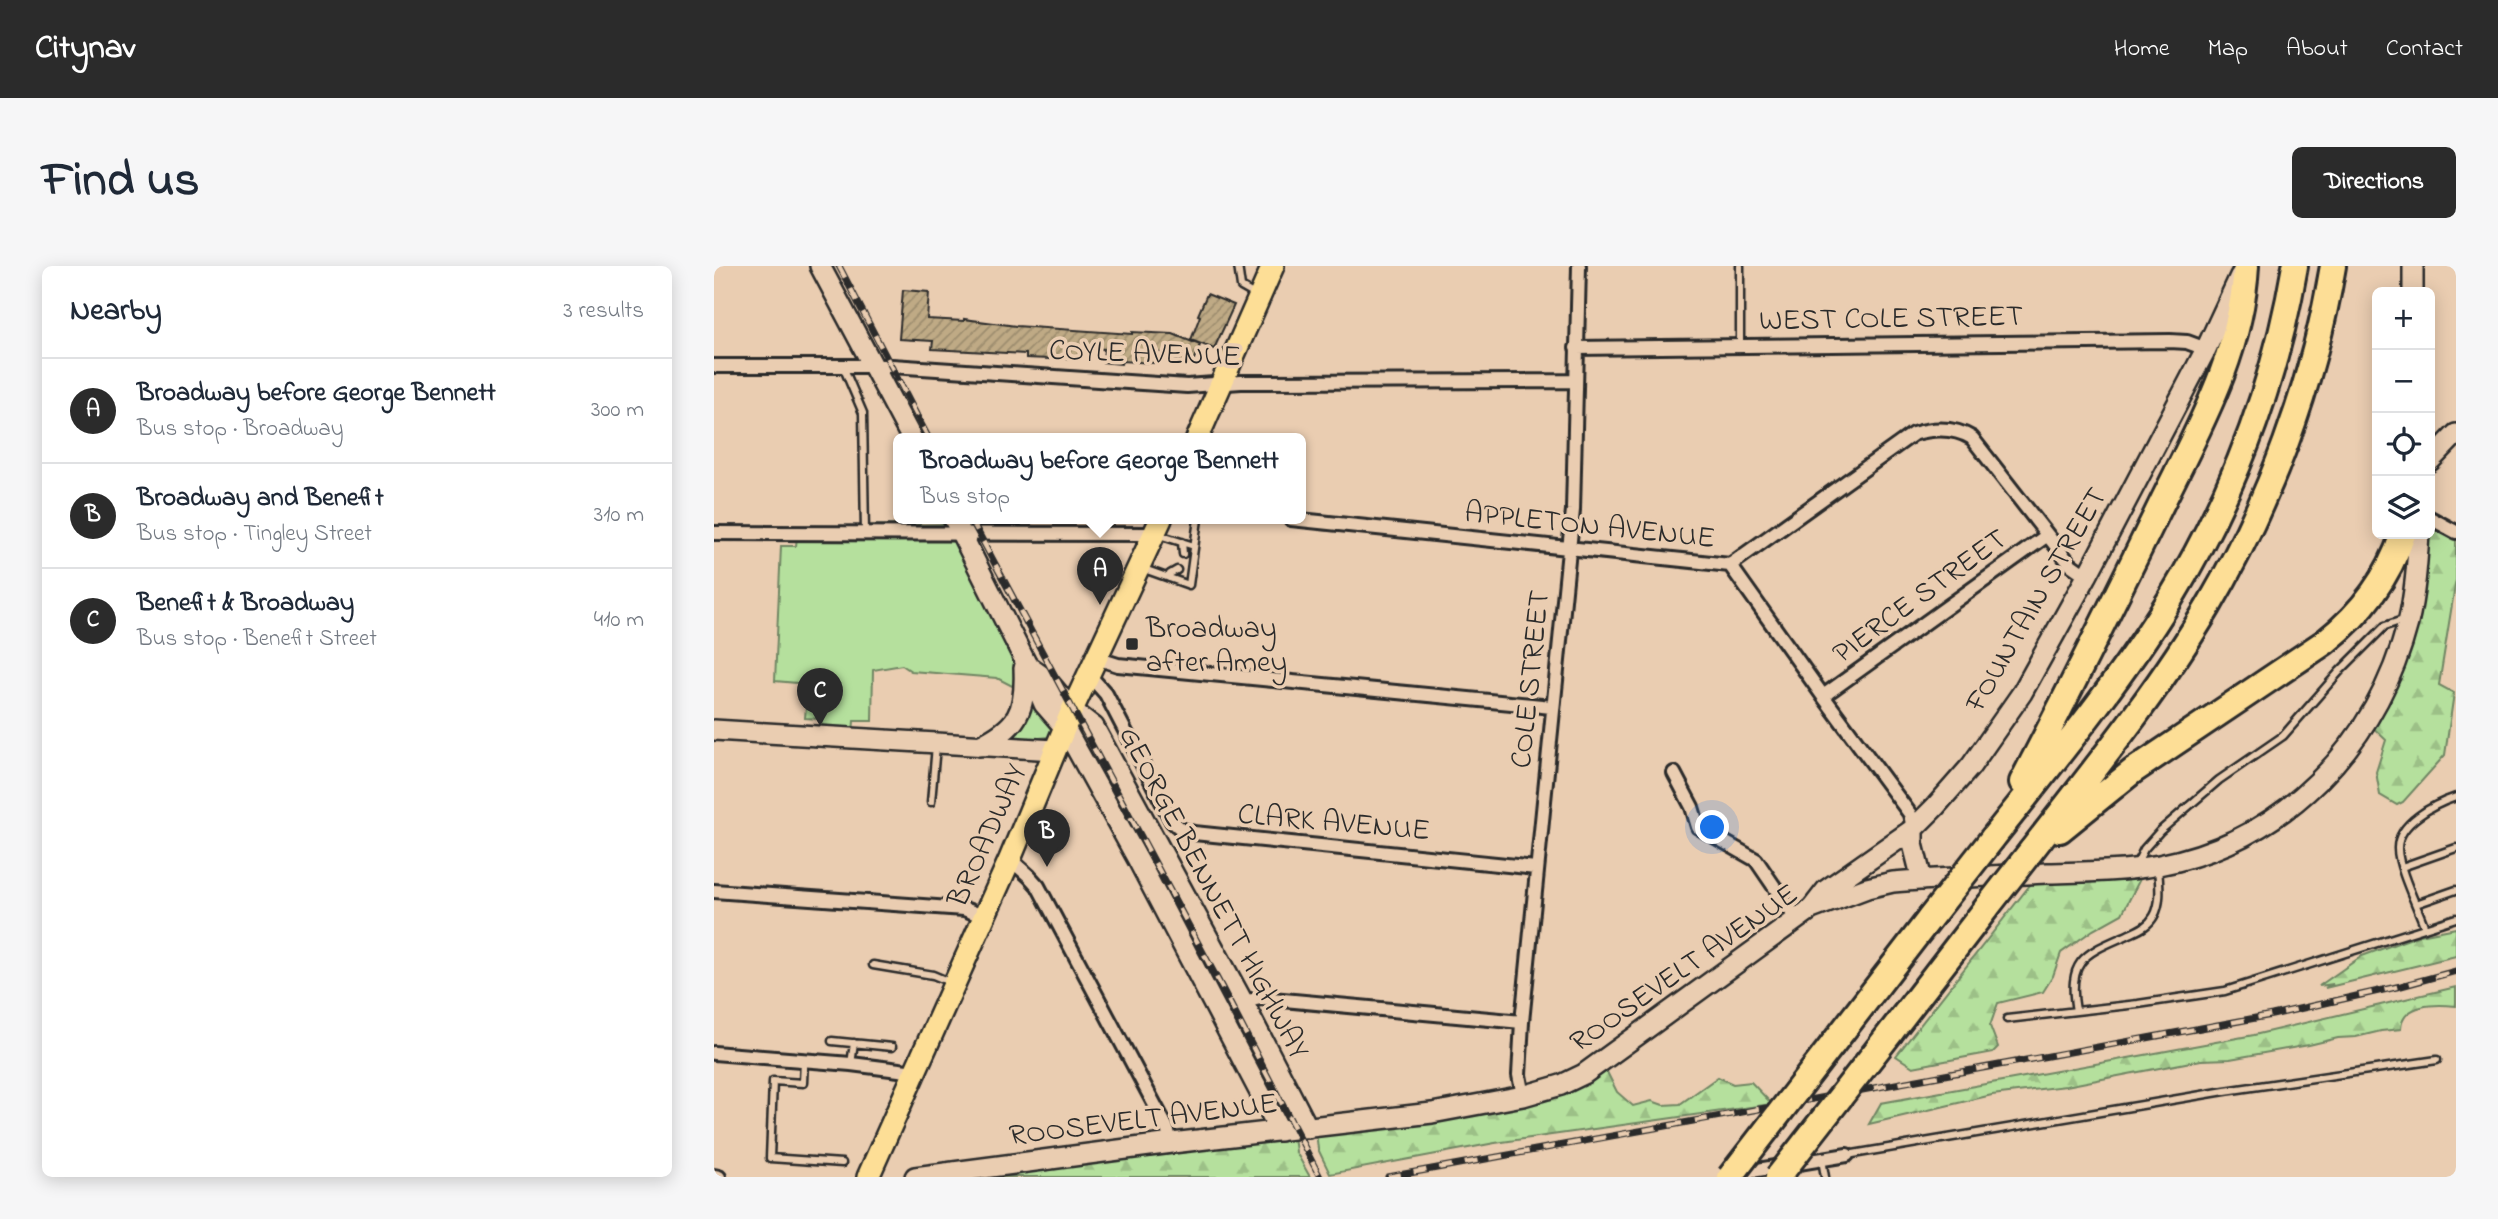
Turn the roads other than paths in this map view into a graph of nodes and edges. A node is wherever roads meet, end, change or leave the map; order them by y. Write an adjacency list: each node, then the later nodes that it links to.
1 (820, 266): 17 (street)
2 (1238, 266): 11 (lane)
3 (1273, 266): 11 (main road)
4 (1579, 266): 13 (street, COLE STREET)
5 (1740, 266): 12 (lane)
6 (2244, 266): 14 (street, FOUNTAIN STREET); 56 (highway)
7 (2295, 266): 56 (highway)
8 (2333, 266): 58 (highway)
9 (2413, 266): 10 (street)
10 (2413, 287)
11 (1259, 297): 19 (main road)
12 (1740, 345): 13 (street, WEST COLE STREET); 14 (street, WEST COLE STREET)
13 (1576, 348): 18 (street, COLE STREET)
14 (2206, 349): 41 (street, FOUNTAIN STREET)
15 (842, 364): 16 (street, COYLE AVENUE); 17 (street, COYLE AVENUE); 31 (lane)
16 (714, 366)
17 (874, 366): 19 (street, COYLE AVENUE); 20 (street)
18 (1575, 381): 19 (street, COYLE AVENUE); 36 (street, COLE STREET)
19 (1221, 382): 21 (main road)
20 (909, 433)
21 (1199, 433)
22 (2456, 434): 23 (street)
23 (2435, 456)
24 (2435, 520): 29 (street)
25 (1306, 521): 36 (street, APPLETON AVENUE)
26 (1197, 524): 35 (lane)
27 (957, 525): 28 (street); 31 (street); 43 (street, GEORGE BENNETT HIGHWAY)
28 (1158, 526): 35 (lane); 38 (main road, BROADWAY)
29 (2456, 531)
30 (714, 533): 31 (street)
31 (864, 533)
32 (2046, 536): 37 (street); 41 (street); 45 (street, PIERCE STREET)
33 (2401, 539): 58 (highway)
34 (2419, 539): 42 (street, ROOSEVELT AVENUE)
35 (1194, 546): 40 (lane)
36 (1568, 547): 37 (street, APPLETON AVENUE); 46 (street, COLE STREET)
37 (1730, 565): 45 (street, APPLETON AVENUE)
38 (1138, 567): 40 (lane); 44 (main road, BROADWAY)
39 (1177, 570): 40 (lane)
40 (1169, 573)
41 (2087, 576): 55 (street, FOUNTAIN STREET)
42 (2409, 618): 60 (street, ROOSEVELT AVENUE); 63 (lane)
43 (1025, 661): 47 (street, GEORGE BENNETT HIGHWAY); 50 (street)
44 (1093, 667): 46 (street); 47 (main road, BROADWAY); 62 (street, CLARK AVENUE)
45 (1823, 696): 55 (street, APPLETON AVENUE)
46 (1552, 707): 62 (street, COLE STREET)
47 (1068, 719): 51 (main road, BROADWAY); 74 (street, GEORGE BENNETT HIGHWAY); 88 (street, GEORGE BENNETT HIGHWAY)
48 (714, 730): 49 (street)
49 (936, 744): 50 (street); 54 (lane)
50 (978, 747): 51 (street)
51 (1055, 750): 59 (main road, BROADWAY)
52 (1674, 773): 68 (street)
53 (2456, 797): 61 (lane)
54 (931, 802)
55 (1913, 829): 64 (street); 68 (street, FOUNTAIN STREET)
56 (1992, 839): 96 (highway, bridge)
57 (2456, 848): 61 (lane)
58 (2031, 851): 97 (highway, bridge)
59 (1010, 859): 69 (main road, BROADWAY); 89 (street)
60 (2158, 865): 63 (street, ROOSEVELT AVENUE); 75 (lane)
61 (2402, 867): 67 (lane)
62 (1536, 868): 77 (street, COLE STREET)
63 (2134, 869): 64 (street, ROOSEVELT AVENUE)
64 (1922, 880): 68 (street, ROOSEVELT AVENUE)
65 (2456, 890): 67 (lane)
66 (714, 891): 69 (street)
67 (2416, 904): 71 (lane)
68 (1804, 914): 86 (street, ROOSEVELT AVENUE)
69 (983, 916): 73 (main road, BROADWAY)
70 (2456, 918): 71 (lane)
71 (2425, 928): 75 (lane)
72 (873, 965): 73 (lane)
73 (953, 984): 85 (main road, BROADWAY)
74 (1243, 1002): 77 (street); 87 (street, GEORGE BENNETT HIGHWAY)
75 (2076, 1011): 76 (lane)
76 (2007, 1019)
77 (1522, 1022): 86 (street, COLE STREET)
78 (832, 1041): 79 (lane)
79 (855, 1043): 80 (lane); 84 (lane)
80 (892, 1047)
81 (714, 1053): 82 (street)
82 (804, 1060): 84 (street); 92 (lane)
83 (2437, 1060): 90 (lane)
84 (851, 1064): 85 (street)
85 (915, 1072): 93 (main road, BROADWAY)
86 (1523, 1096): 87 (street, ROOSEVELT AVENUE)
87 (1308, 1128): 88 (street, ROOSEVELT AVENUE)
88 (1280, 1131): 89 (street, ROOSEVELT AVENUE)
89 (1172, 1143): 94 (street, ROOSEVELT AVENUE)
90 (1847, 1155): 91 (street)
91 (1822, 1159): 95 (street); 98 (lane)
92 (842, 1163)
93 (868, 1177)
94 (915, 1177)
95 (1718, 1177)
96 (1730, 1177)
97 (1778, 1177)
98 (1825, 1177)

